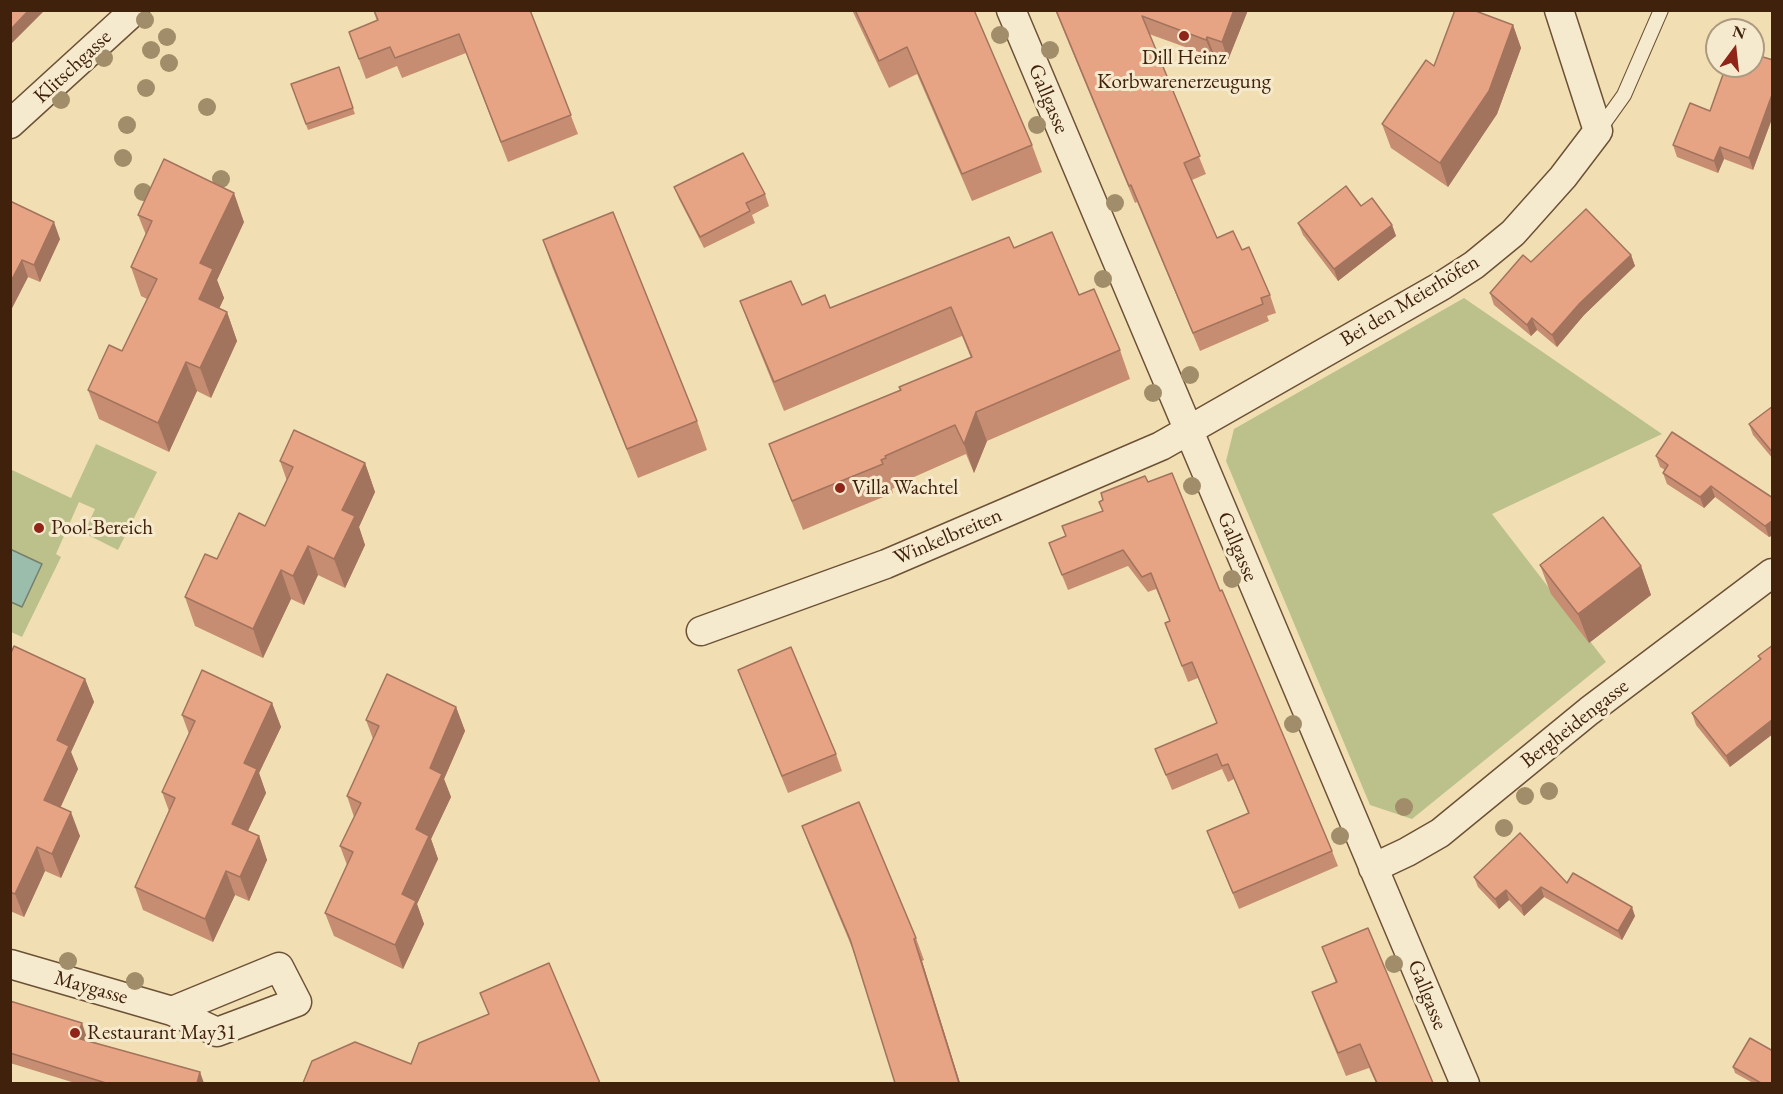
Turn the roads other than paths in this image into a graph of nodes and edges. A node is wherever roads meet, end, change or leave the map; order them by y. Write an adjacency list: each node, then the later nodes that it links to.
1 (135, 10): 5 (street, Klitschgasse)
2 (1011, 10): 7 (street, Gallgasse)
3 (1559, 10): 6 (street)
4 (1661, 10): 6 (lane)
5 (10, 124)
6 (1598, 131): 7 (street, Bei den Meierhöfen)
7 (1188, 430): 9 (street, Winkelbreiten); 10 (street, Gallgasse)
8 (1773, 573): 10 (street, Bergheidengasse)
9 (701, 632)
10 (1373, 868): 13 (street, Gallgasse)
11 (10, 964): 12 (street, Maygasse)
12 (172, 1011)
13 (1464, 1083)

